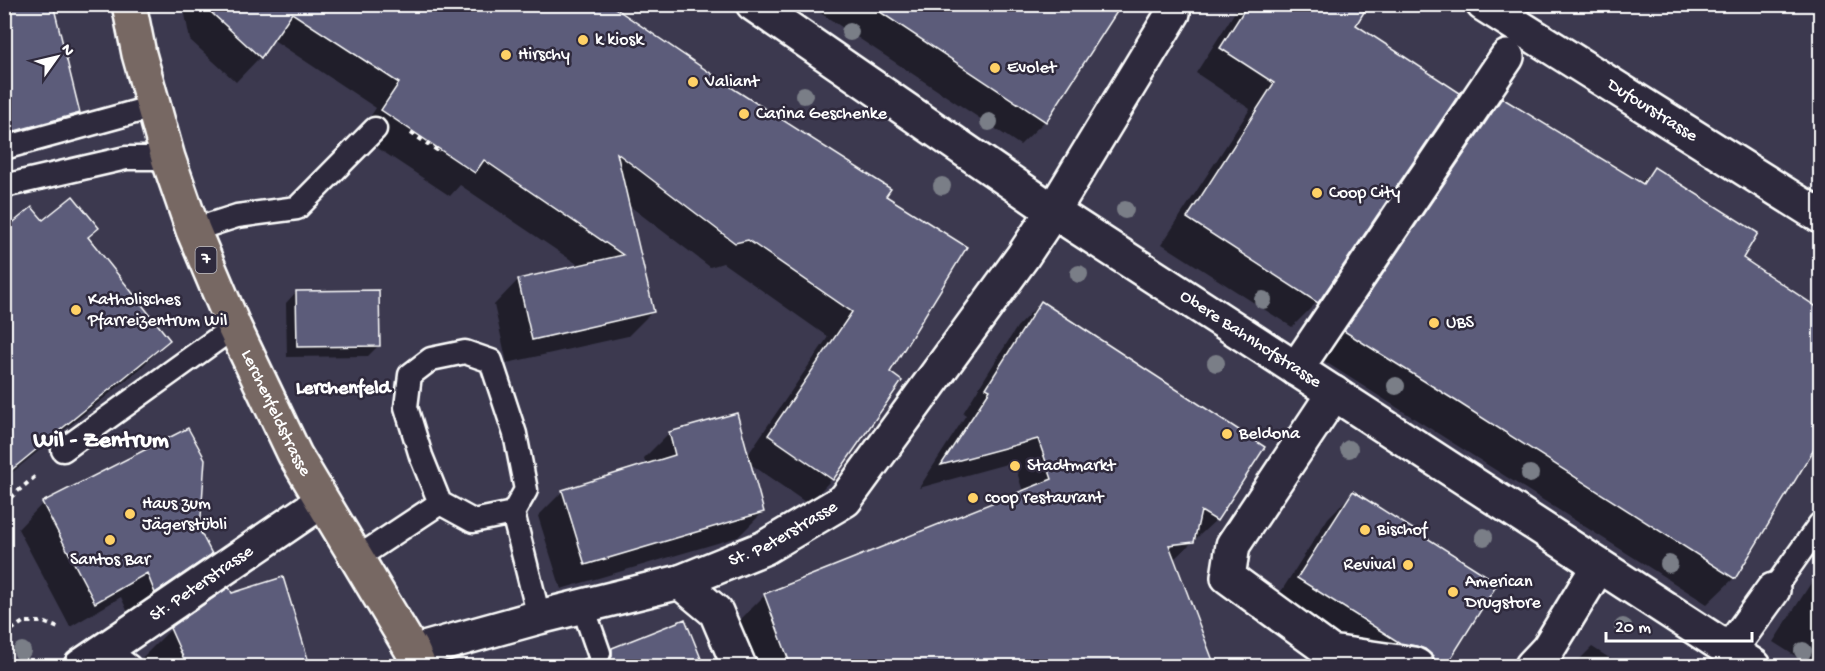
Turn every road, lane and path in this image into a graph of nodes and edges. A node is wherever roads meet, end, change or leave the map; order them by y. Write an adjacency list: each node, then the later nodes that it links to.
1 (129, 4): 6 (main road, Lerchenfeldstrasse / 7)
2 (753, 4): 11 (street, Obere Bahnhofstrasse)
3 (1483, 4): 12 (street, Dufourstrasse)
4 (1175, 9): 11 (street, St. Peterstrasse)
5 (1507, 57): 15 (street)
6 (153, 107): 8 (lane); 9 (main road, Lerchenfeldstrasse / 7)
7 (375, 129): 13 (lane)
8 (4, 147)
9 (168, 158): 10 (lane); 13 (main road, Lerchenfeldstrasse / 7)
10 (4, 186)
11 (1053, 211): 15 (street, Obere Bahnhofstrasse); 26 (street, St. Peterstrasse)
12 (1821, 216)
13 (193, 230): 14 (main road, Lerchenfeldstrasse / 7)
14 (234, 327): 17 (lane); 19 (main road, Lerchenfeldstrasse / 7)
15 (1296, 369): 16 (street, Obere Bahnhofstrasse)
16 (1334, 393): 25 (street, Obere Bahnhofstrasse); 34 (street)
17 (63, 450)
18 (19, 491): 20 (path)
19 (321, 502): 24 (main road, Lerchenfeldstrasse / 7); 36 (street, St. Peterstrasse)
20 (4, 503)
21 (440, 503): 22 (lane); 22 (lane); 24 (lane)
22 (513, 513): 29 (lane)
23 (1821, 524): 27 (lane)
24 (357, 558): 33 (main road, Lerchenfeldstrasse / 7)
25 (1598, 567): 35 (street, Obere Bahnhofstrasse); 39 (street)
26 (680, 582): 28 (street, St. Peterstrasse); 37 (street)
27 (1773, 590): 35 (street)
28 (583, 607): 29 (street, St. Peterstrasse); 32 (lane)
29 (539, 617): 33 (street, St. Peterstrasse)
30 (55, 625): 31 (path)
31 (4, 634)
32 (599, 653)
33 (416, 659)
34 (1328, 659): 38 (street)
35 (1741, 659)
36 (105, 661)
37 (739, 666)
38 (1417, 666)
39 (1532, 666)

